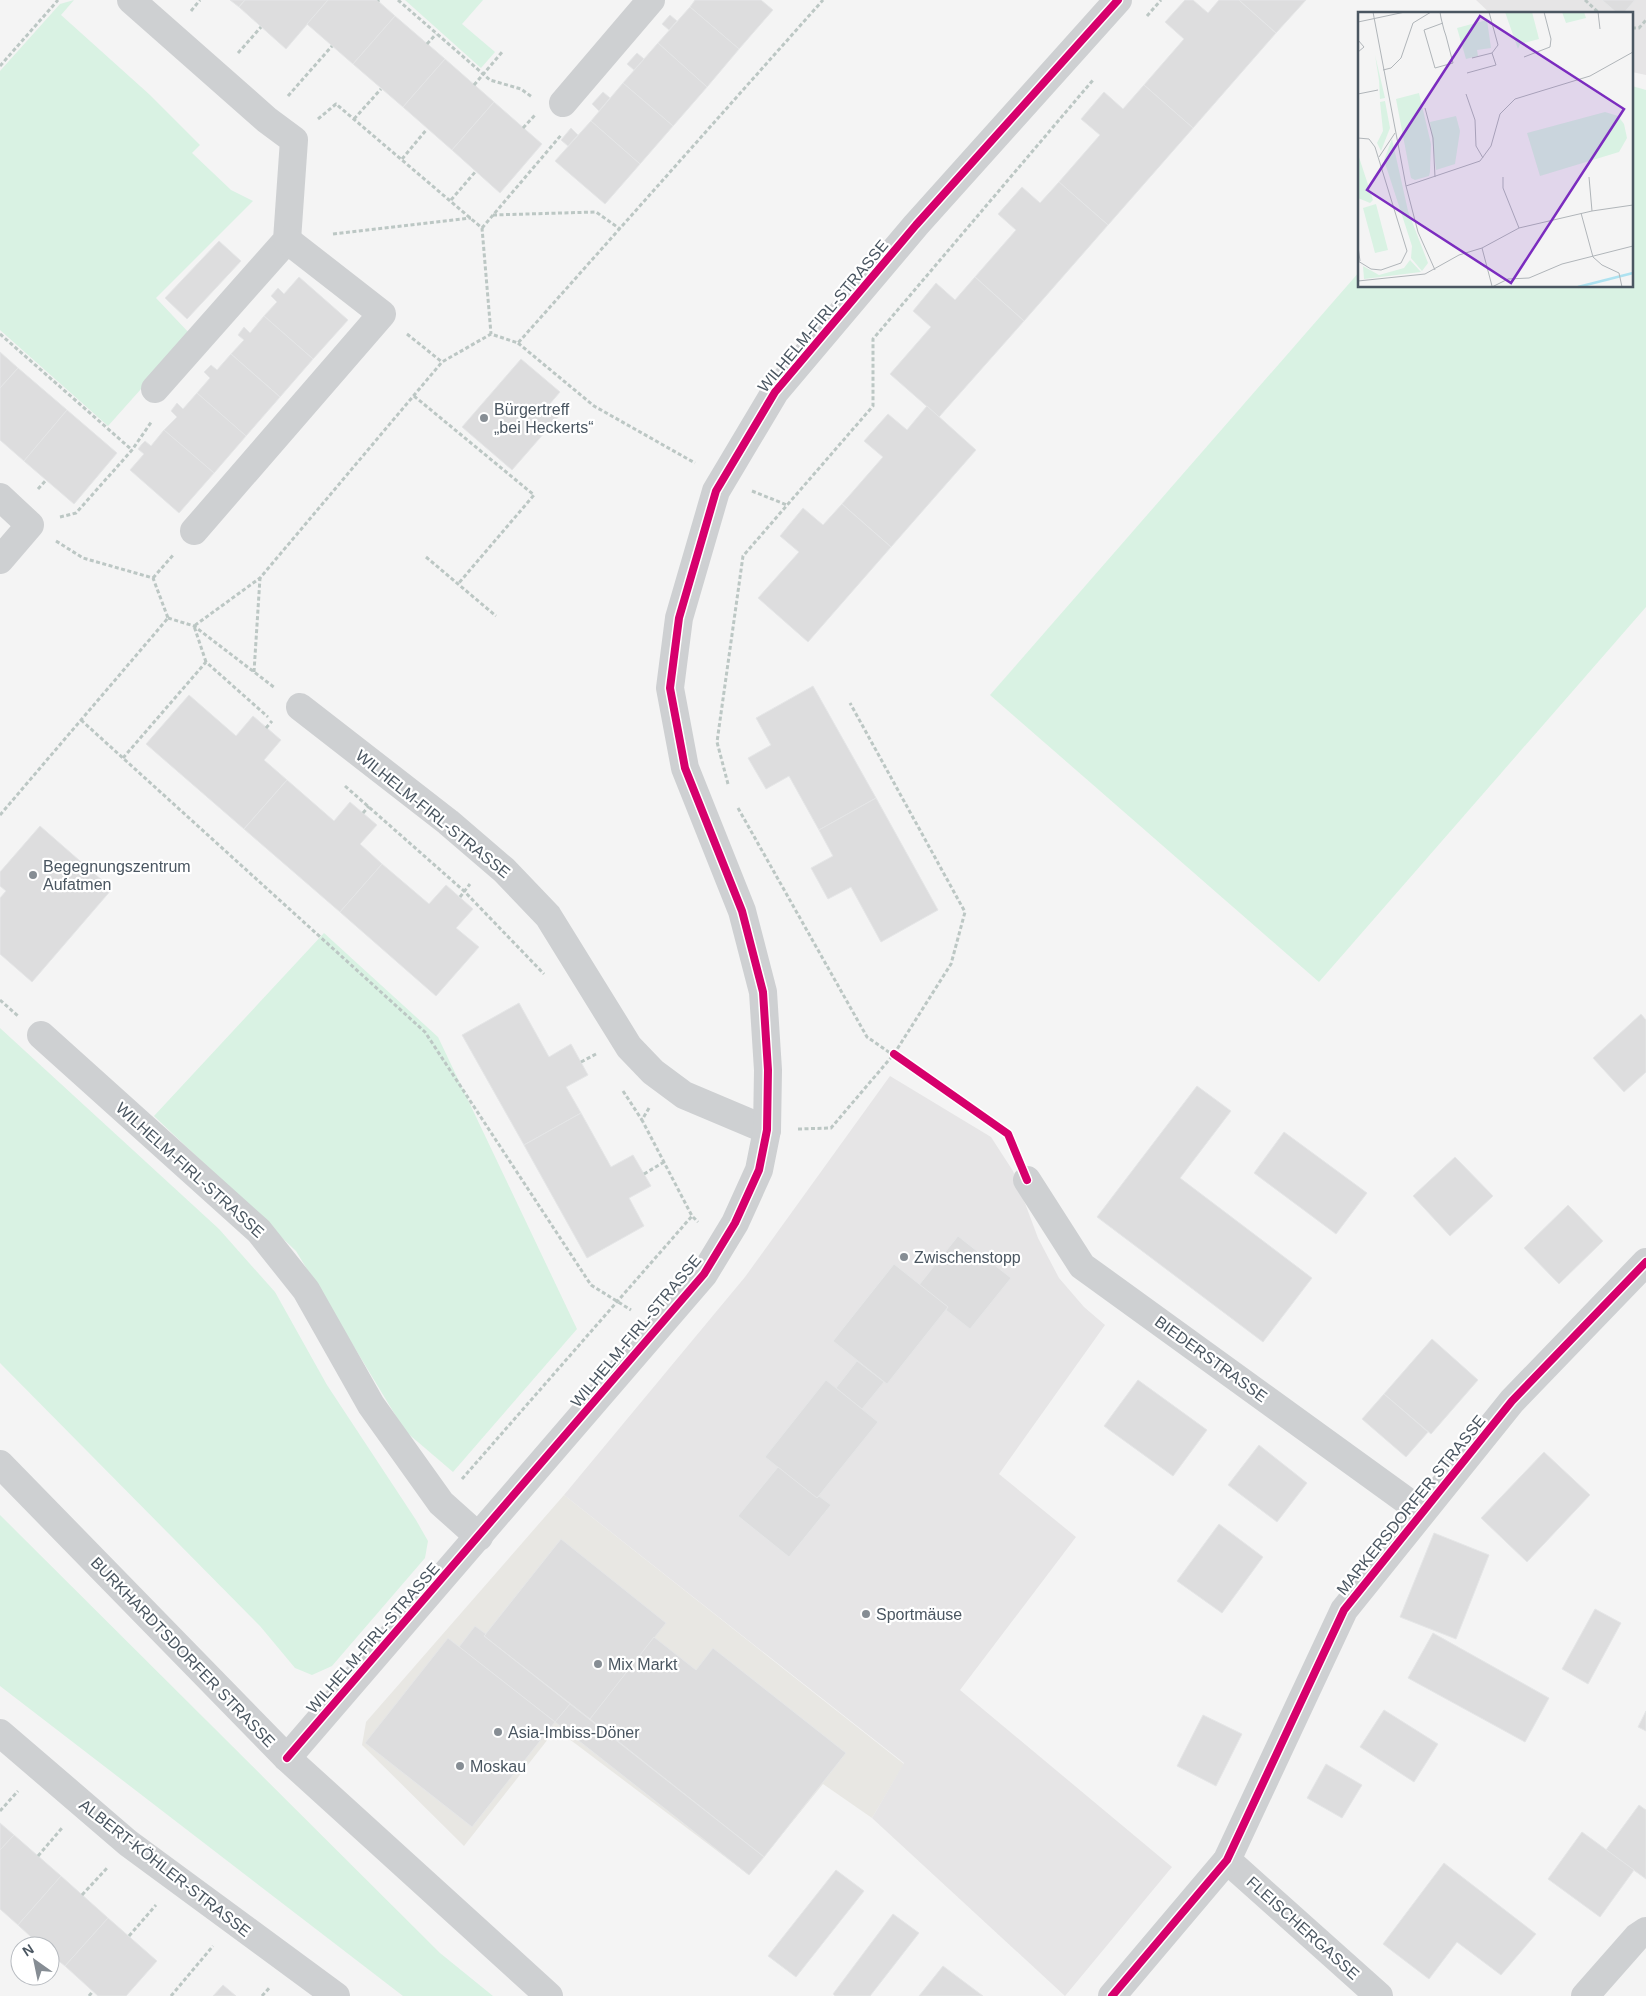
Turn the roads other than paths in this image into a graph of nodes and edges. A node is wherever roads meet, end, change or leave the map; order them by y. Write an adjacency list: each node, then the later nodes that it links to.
1 (131, 0): 5 (street)
2 (650, 0): 4 (street)
3 (1118, 0): 12 (street, WILHELM-FIRL-STRASSE)
4 (563, 102)
5 (288, 240): 6 (street); 8 (street)
6 (155, 389)
7 (0, 497): 9 (street)
8 (194, 531)
9 (0, 560)
10 (300, 707): 12 (street, WILHELM-FIRL-STRASSE)
11 (41, 1035): 17 (street, WILHELM-FIRL-STRASSE)
12 (768, 1130): 17 (street, WILHELM-FIRL-STRASSE)
13 (1027, 1180): 16 (street, BIEDERSTRASSE)
14 (1646, 1262): 16 (street, MARKERSDORFER STRASSE)
15 (0, 1464): 19 (street, BURKHARDTSDORFER STRASSE)
16 (1422, 1512): 20 (street, MARKERSDORFER STRASSE)
17 (479, 1537): 19 (street, WILHELM-FIRL-STRASSE)
18 (0, 1733): 22 (street, ALBERT-KÖHLER-STRASSE)
19 (287, 1758): 23 (street, BURKHARDTSDORFER STRASSE)
20 (1227, 1860): 24 (street, MARKERSDORFER STRASSE); 25 (street, FLEISCHERGASSE)
21 (1646, 1931): 26 (street)
22 (336, 1996)
23 (549, 1996)
24 (1112, 1996)
25 (1379, 1996)
26 (1585, 1996)

